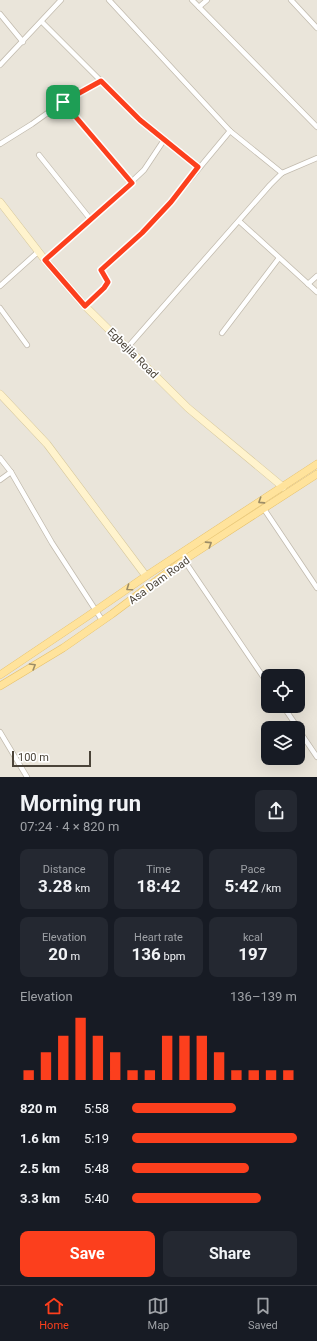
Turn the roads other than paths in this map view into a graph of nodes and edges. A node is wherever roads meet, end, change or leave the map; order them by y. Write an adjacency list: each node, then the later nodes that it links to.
1 (61, 0): 8 (street)
2 (109, 0): 15 (street)
3 (192, 0): 6 (street)
4 (207, 0): 6 (street)
5 (291, 0): 9 (street)
6 (199, 7): 14 (street)
7 (0, 14): 10 (street)
8 (42, 22): 10 (street); 12 (street)
9 (317, 28)
10 (23, 42): 11 (street)
11 (0, 65)
12 (101, 81): 13 (street); 16 (street)
13 (63, 102): 17 (street); 22 (street)
14 (317, 127)
15 (230, 131): 20 (street); 21 (street)
16 (164, 140): 20 (street); 22 (street)
17 (0, 144)
18 (38, 155): 24 (street)
19 (317, 158): 21 (street)
20 (198, 167): 33 (street)
21 (282, 173): 25 (street)
22 (132, 183): 24 (street)
23 (0, 202): 26 (street, Egbejila Road)
24 (91, 220): 28 (street)
25 (239, 221): 27 (street); 37 (street)
26 (39, 251): 28 (street, Egbejila Road); 31 (street)
27 (278, 258): 30 (street); 35 (street)
28 (45, 260): 33 (street, Egbejila Road)
29 (317, 276): 30 (street)
30 (308, 284): 32 (street)
31 (0, 286)
32 (317, 292)
33 (85, 306): 37 (street, Egbejila Road)
34 (0, 308): 36 (street)
35 (222, 333)
36 (27, 345)
37 (128, 348): 44 (street, Egbejila Road)
38 (0, 394): 47 (street)
39 (0, 458): 41 (street)
40 (317, 464): 44 (main road, Asa Dam Road)
41 (11, 472): 43 (street); 49 (street)
42 (317, 474): 45 (main road, Asa Dam Road)
43 (0, 480)
44 (283, 487): 47 (main road, Asa Dam Road, one-way to 47)
45 (264, 509): 46 (main road, Asa Dam Road, one-way to 45); 48 (street)
46 (184, 560): 50 (main road, Asa Dam Road); 51 (street)
47 (146, 576): 49 (main road, Asa Dam Road, one-way to 49)
48 (317, 588)
49 (95, 611): 50 (street); 52 (main road, Asa Dam Road)
50 (102, 620): 53 (main road, Asa Dam Road, one-way to 50)
51 (261, 674)
52 (0, 675)
53 (0, 686)
54 (0, 732): 57 (street)
55 (305, 739): 56 (street)
56 (317, 757)
57 (27, 777)

